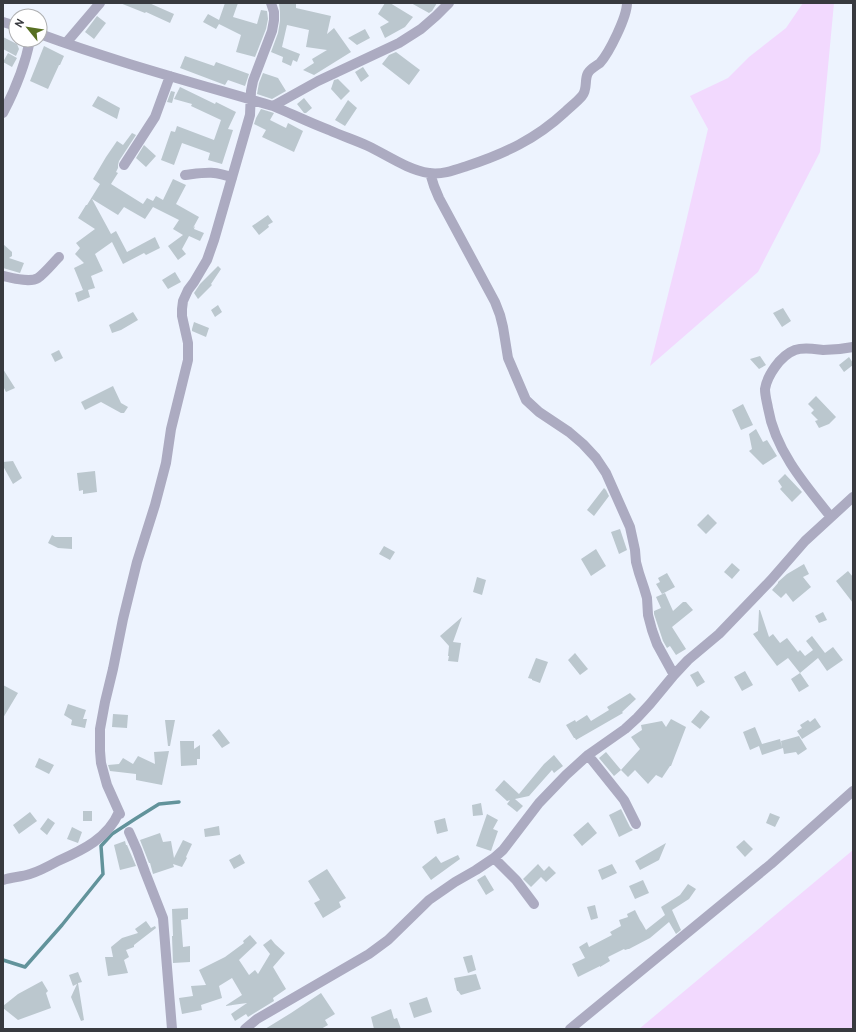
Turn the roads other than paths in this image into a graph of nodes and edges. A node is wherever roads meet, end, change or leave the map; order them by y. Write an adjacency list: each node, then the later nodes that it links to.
1 (100, 3): 6 (street)
2 (271, 3): 9 (street)
3 (449, 3): 10 (street)
4 (627, 3): 13 (street)
5 (48, 37): 6 (street)
6 (66, 43): 8 (street)
7 (28, 48): 11 (street)
8 (170, 76): 9 (street); 12 (street)
9 (251, 100): 10 (street); 15 (street)
10 (273, 106): 13 (street)
11 (3, 113)
12 (124, 165)
13 (430, 173): 21 (street)
14 (185, 175): 15 (street)
15 (232, 178): 27 (street)
16 (59, 257): 17 (street)
17 (3, 276)
18 (853, 346): 20 (street)
19 (853, 498): 20 (street)
20 (831, 517): 21 (street)
21 (674, 675): 22 (street)
22 (588, 755): 24 (street); 26 (street)
23 (853, 791): 31 (street)
24 (636, 824)
25 (129, 832): 29 (street)
26 (494, 858): 28 (street); 30 (street)
27 (3, 880)
28 (534, 904)
29 (172, 1029)
30 (245, 1029)
31 (570, 1029)

